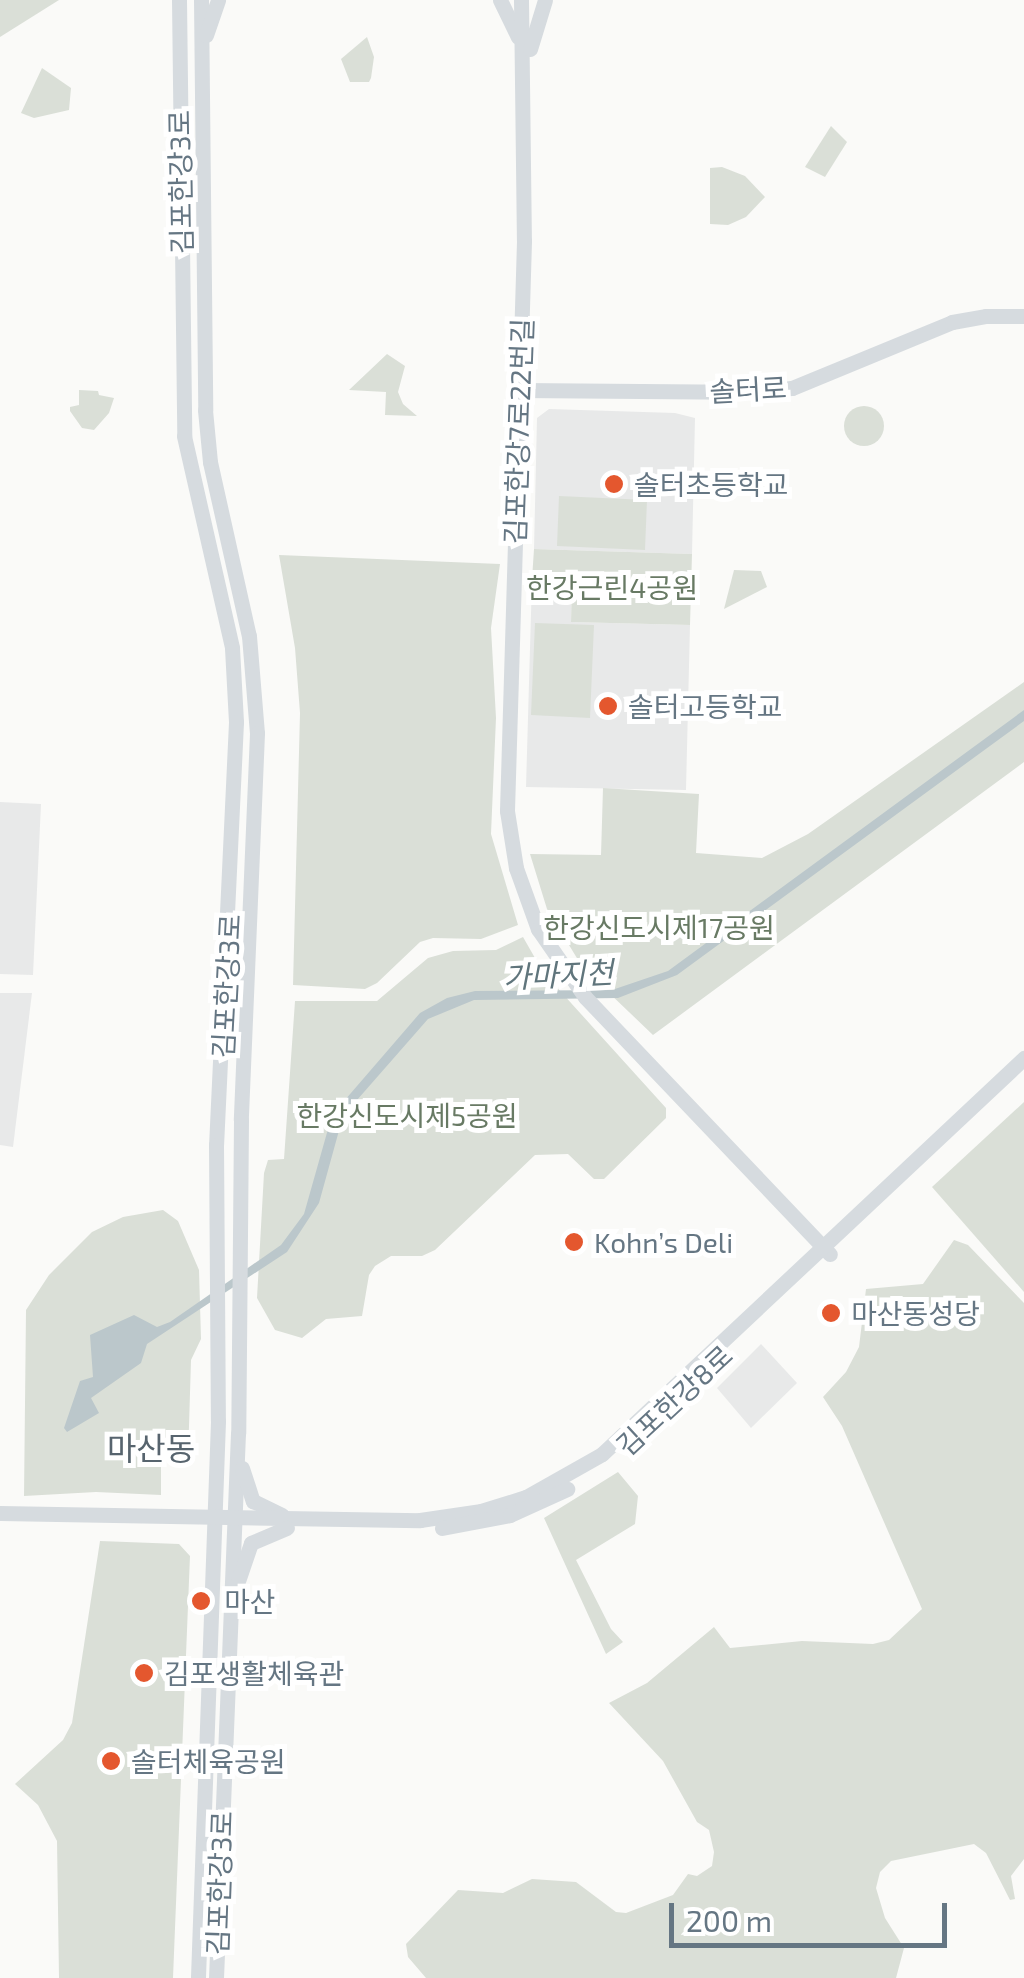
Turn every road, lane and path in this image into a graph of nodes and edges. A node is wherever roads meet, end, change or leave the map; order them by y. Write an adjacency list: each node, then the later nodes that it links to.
1 (179, 0): 17 (street, 김포한강3로)
2 (201, 0): 8 (street, 김포한강3로)
3 (218, 0): 8 (street)
4 (500, 0): 7 (street)
5 (521, 0): 7 (street, 김포한강7로22번길)
6 (544, 0): 9 (street)
7 (523, 50): 9 (street, 김포한강7로22번길)
8 (200, 64): 15 (street, 김포한강3로)
9 (524, 102): 11 (street, 김포한강7로22번길)
10 (1024, 316): 11 (street, 솔터로)
11 (519, 390): 14 (street, 김포한강7로22번길)
12 (1024, 1058): 14 (street, 김포한강8로)
13 (1024, 1070): 14 (street, 김포한강8로)
14 (827, 1252): 19 (street, 김포한강8로)
15 (238, 1434): 18 (street, 김포한강3로); 19 (street)
16 (0, 1514): 17 (street, 김포한강8로)
17 (212, 1518): 18 (street, 김포한강8로); 21 (street, 김포한강3로)
18 (234, 1519): 19 (street, 김포한강8로); 20 (street, 김포한강3로)
19 (289, 1523): 20 (street)
20 (229, 1624): 22 (street, 김포한강3로)
21 (198, 1978)
22 (216, 1978)

